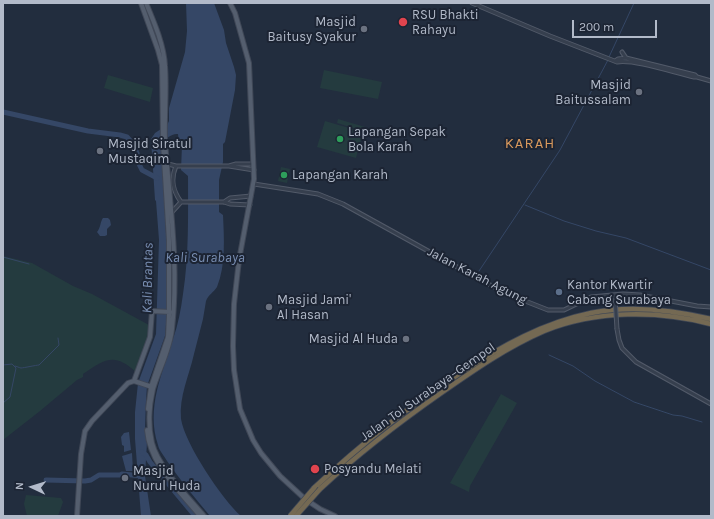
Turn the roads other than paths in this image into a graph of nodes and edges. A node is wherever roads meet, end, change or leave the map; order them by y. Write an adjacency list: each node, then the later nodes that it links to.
1 (141, 3): 5 (main road)
2 (146, 3): 5 (main road)
3 (230, 3): 11 (main road)
4 (472, 3): 8 (street)
5 (160, 50): 12 (main road)
6 (622, 52): 7 (street)
7 (626, 58): 8 (street); 9 (street)
8 (614, 61): 9 (street)
9 (697, 77): 10 (street)
10 (711, 81)
11 (253, 164): 14 (street); 15 (main road)
12 (166, 165): 13 (street); 18 (main road); 24 (main road)
13 (178, 166): 14 (street); 17 (street)
14 (228, 166): 15 (street)
15 (254, 170): 16 (main road)
16 (254, 184): 19 (main road); 27 (street, Jalan Karah Agung)
17 (174, 189): 18 (street); 20 (street)
18 (170, 196): 23 (main road); 24 (street)
19 (252, 196): 21 (street); 22 (main road)
20 (183, 202): 21 (street); 23 (street)
21 (223, 202): 22 (street)
22 (250, 205): 40 (main road)
23 (172, 212): 26 (main road)
24 (167, 215): 25 (main road)
25 (169, 249): 26 (main road); 29 (main road)
26 (175, 249): 29 (main road)
27 (614, 297): 28 (street, Jalan Karah Agung); 34 (street, bridge)
28 (710, 307)
29 (170, 312): 32 (main road); 33 (main road)
30 (711, 319): 38 (highway, Jalan Tol Surabaya–Gempol, bridge)
31 (711, 324): 39 (highway, Jalan Tol Surabaya–Gempol, bridge)
32 (135, 381): 33 (main road); 35 (main road)
33 (151, 387): 36 (main road); 37 (main road)
34 (711, 404)
35 (77, 516)
36 (200, 516)
37 (204, 516)
38 (290, 516)
39 (296, 516)
40 (335, 516)

